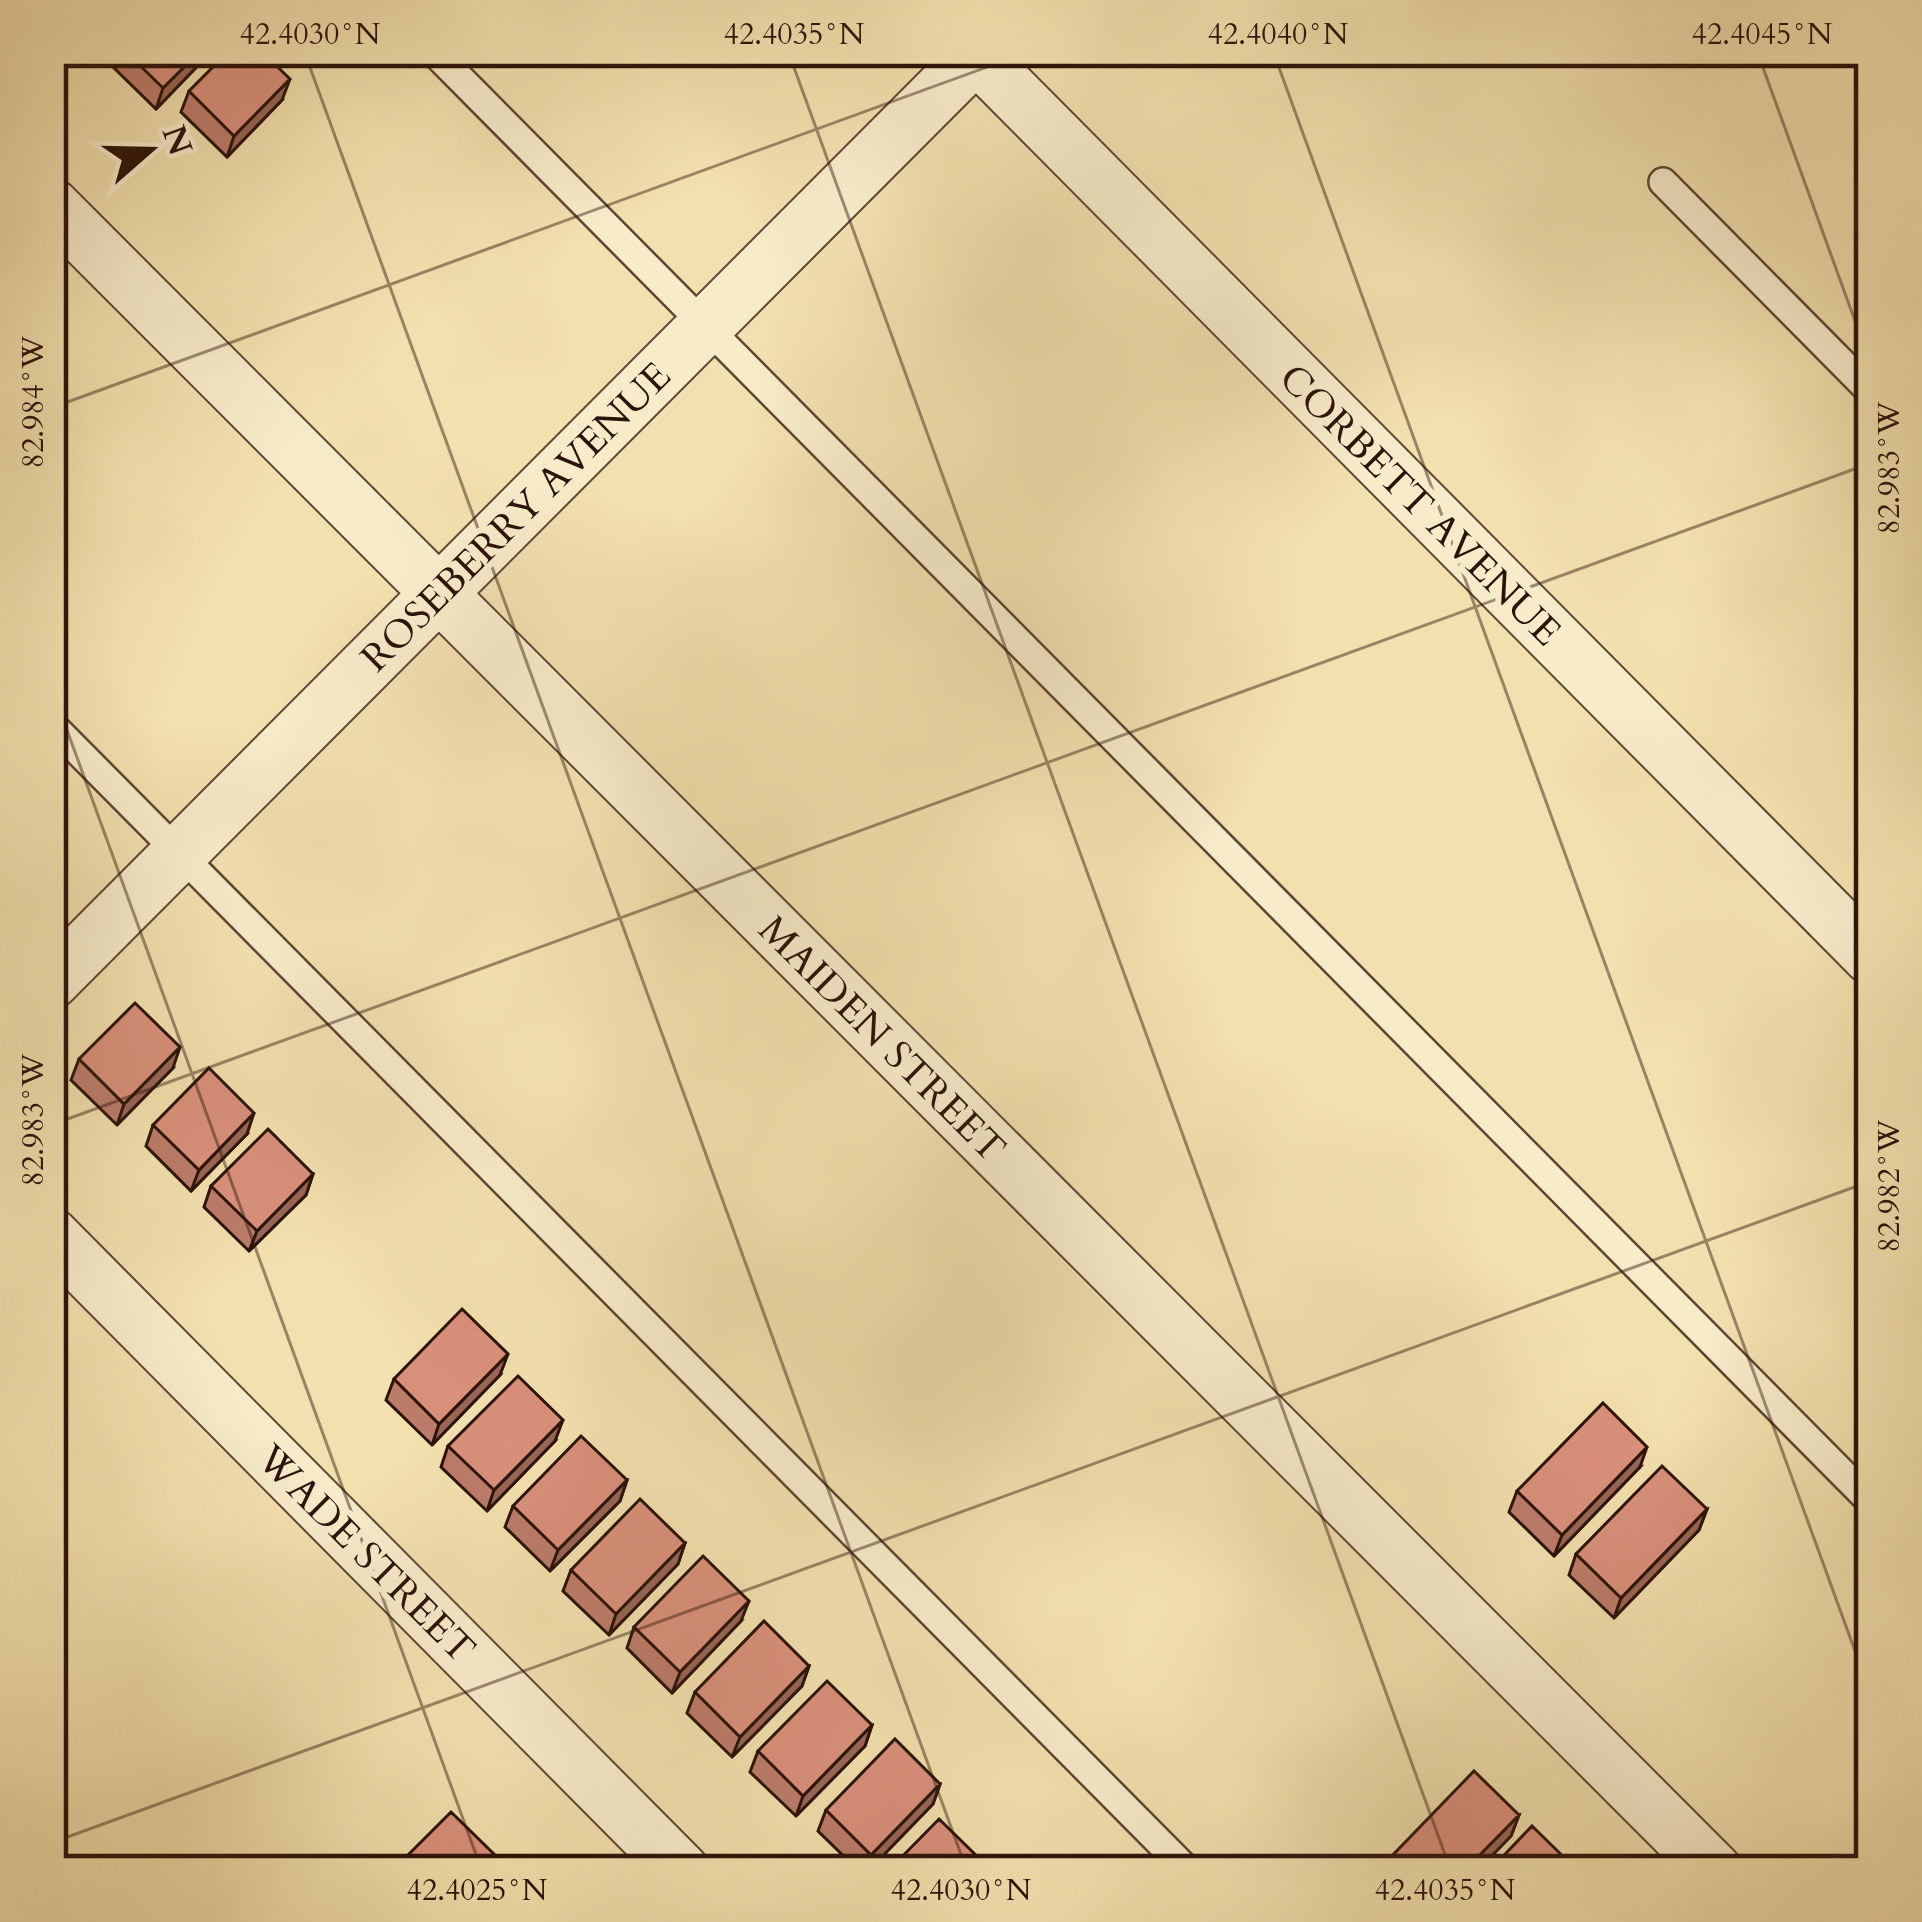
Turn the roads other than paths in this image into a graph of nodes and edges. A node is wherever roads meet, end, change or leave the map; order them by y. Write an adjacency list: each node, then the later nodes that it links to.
1 (433, 51): 5 (lane)
2 (976, 52): 5 (street, ROSEBERRY AVENUE); 10 (street, CORBETT AVENUE)
3 (1663, 182): 6 (lane)
4 (51, 205): 7 (street, MAIDEN STREET)
5 (706, 324): 7 (street, ROSEBERRY AVENUE); 13 (lane)
6 (1871, 392)
7 (439, 593): 9 (street, ROSEBERRY AVENUE); 16 (street, MAIDEN STREET)
8 (51, 724): 9 (lane)
9 (180, 852): 11 (street, ROSEBERRY AVENUE); 15 (lane)
10 (1871, 957)
11 (51, 982)
12 (51, 1235): 14 (street, WADE STREET)
13 (1871, 1502)
14 (682, 1871)
15 (1188, 1871)
16 (1715, 1871)

